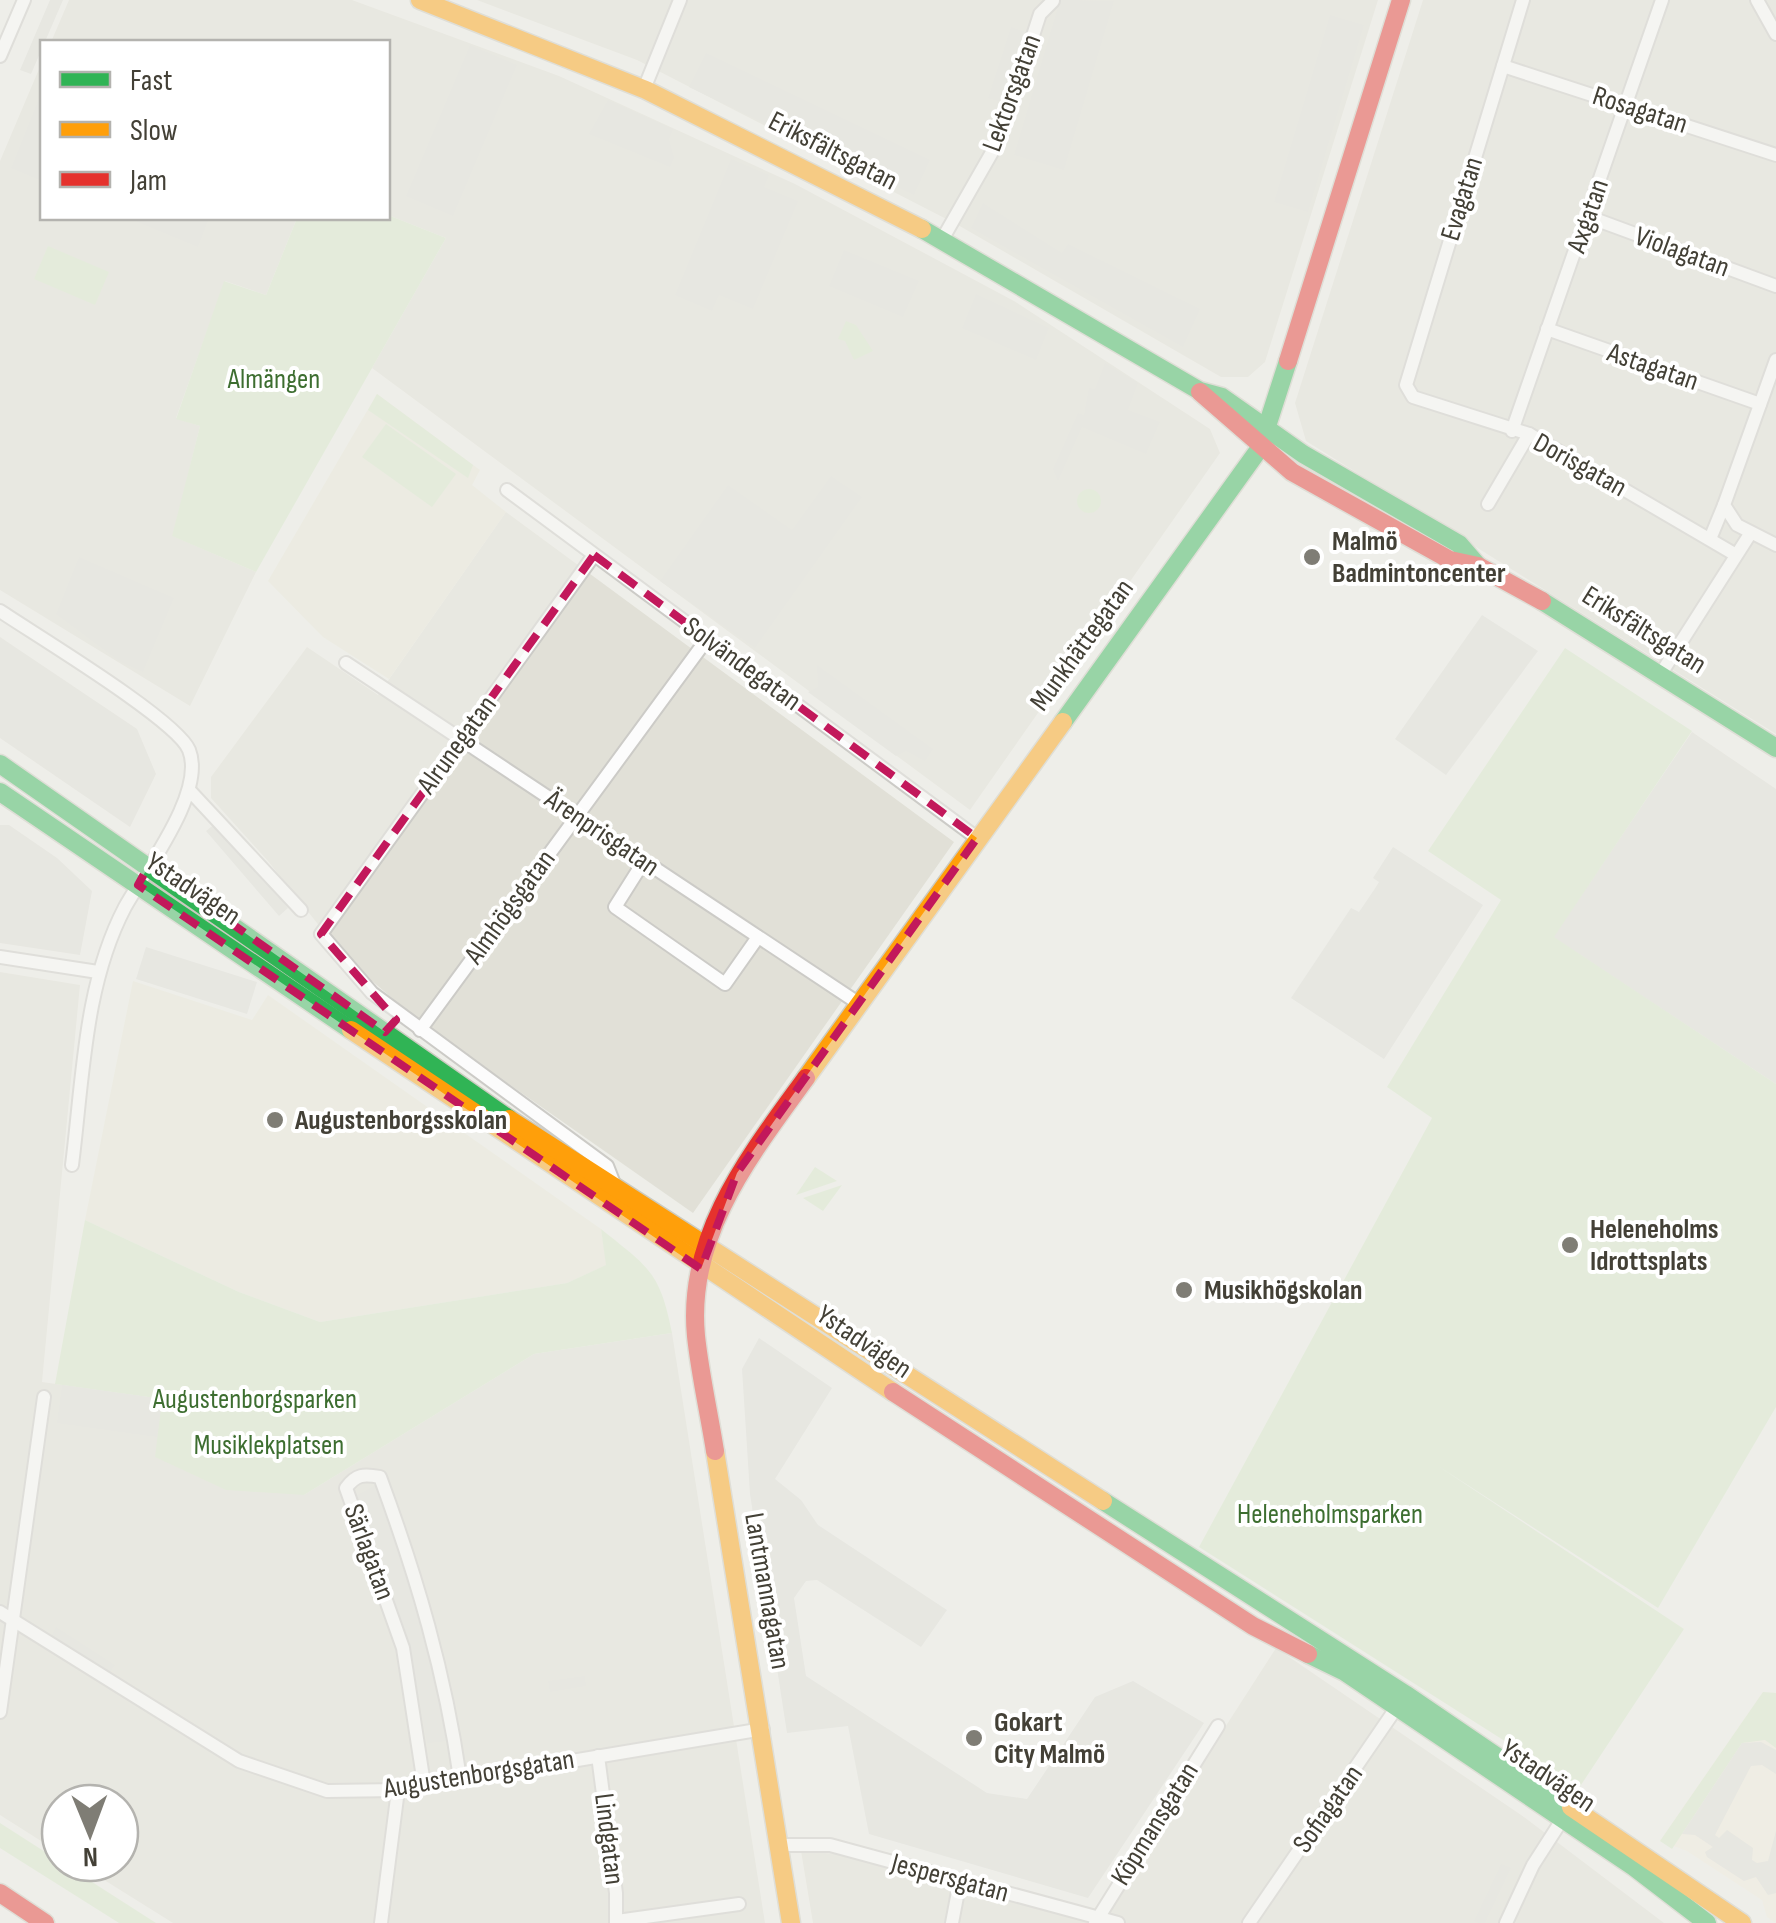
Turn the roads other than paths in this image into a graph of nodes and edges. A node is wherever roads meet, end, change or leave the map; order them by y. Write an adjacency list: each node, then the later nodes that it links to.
1 (24, 0): 10 (street)
2 (420, 0): 12 (main road, Eriksfältsgatan)
3 (680, 0): 12 (street)
4 (1401, 0): 23 (main road, Munkhättegatan)
5 (1524, 0): 11 (street, Evagatan)
6 (1662, 0): 13 (street, Axgatan)
7 (1757, 0): 9 (street)
8 (1053, 2): 16 (street, Lektorsgatan)
9 (1776, 34)
10 (0, 56)
11 (1503, 66): 13 (street, Rosagatan); 21 (street, Evagatan)
12 (644, 89): 16 (main road, Eriksfältsgatan)
13 (1626, 105): 14 (street, Rosagatan); 15 (street, Axgatan)
14 (1776, 155)
15 (1589, 217): 17 (street, Violagatan); 18 (street, Axgatan)
16 (943, 238): 20 (main road, Eriksfältsgatan)
17 (1776, 286)
18 (1546, 330): 22 (street, Astagatan); 24 (street, Axgatan)
19 (1776, 360): 22 (street)
20 (1200, 392): 23 (main road, Eriksfältsgatan); 26 (main road, Eriksfältsgatan)
21 (1413, 397): 24 (street, Dorisgatan)
22 (1760, 404): 29 (street)
23 (1268, 428): 26 (main road, Munkhättegatan); 35 (main road, Eriksfältsgatan)
24 (1512, 430): 25 (street, Dorisgatan)
25 (1530, 434): 28 (street); 31 (street, Dorisgatan)
26 (1260, 448): 35 (main road, Eriksfältsgatan); 46 (main road, Munkhättegatan)
27 (506, 490): 33 (street, Solvändegatan)
28 (1488, 504)
29 (1724, 505): 30 (street); 31 (street)
30 (1750, 534): 32 (street); 34 (street)
31 (1710, 539): 34 (street, Dorisgatan)
32 (1776, 545)
33 (594, 555): 37 (street, Solvändegatan); 40 (street, Alrunegatan)
34 (1736, 555): 39 (street)
35 (1478, 566): 39 (main road, Eriksfältsgatan)
36 (0, 611): 43 (street)
37 (707, 639): 45 (street, Almhögsgatan); 46 (street, Solvändegatan)
38 (346, 663): 40 (street, Ärenprisgatan)
39 (1662, 672): 41 (main road, Eriksfältsgatan)
40 (461, 740): 45 (street, Ärenprisgatan); 51 (street, Alrunegatan)
41 (1776, 748)
42 (0, 764): 48 (main road, Ystadvägen)
43 (190, 791): 48 (street); 50 (street)
44 (0, 792): 49 (main road, Ystadvägen)
45 (576, 816): 47 (street, Ärenprisgatan); 56 (street, Almhögsgatan)
46 (977, 838): 55 (main road, Munkhättegatan)
47 (644, 862): 52 (street, Ärenprisgatan); 52 (street)
48 (149, 865): 49 (street); 58 (main road, Ystadvägen)
49 (138, 885): 54 (street); 60 (main road, Ystadvägen)
50 (301, 910)
51 (321, 934): 56 (street, Ystadvägen)
52 (758, 938): 55 (street, Ärenprisgatan)
53 (0, 957): 54 (street)
54 (98, 972): 57 (street)
55 (858, 1003): 59 (main road, Munkhättegatan)
56 (420, 1030): 58 (street, Ystadvägen)
57 (72, 1165)
58 (616, 1188): 59 (main road, Ystadvägen)
59 (706, 1249): 60 (main road, Munkhättegatan); 64 (main road, Ystadvägen)
60 (701, 1269): 64 (main road, Ystadvägen); 67 (main road, Lantmannagatan)
61 (44, 1397): 63 (street)
62 (0, 1612): 63 (street, Augustenborgsgatan)
63 (13, 1621): 65 (street); 71 (street, Augustenborgsgatan)
64 (1401, 1700): 72 (main road, Ystadvägen); 84 (street, Sofiagatan)
65 (0, 1712)
66 (1218, 1726): 77 (street, Köpmansgatan)
67 (763, 1729): 68 (street, Augustenborgsgatan); 73 (main road, Lantmannagatan)
68 (598, 1756): 69 (street, Augustenborgsgatan); 78 (street, Lindgatan)
69 (460, 1778): 70 (street, Augustenborgsgatan); 70 (street, Särlagatan)
70 (424, 1784): 71 (street, Augustenborgsgatan)
71 (398, 1790): 80 (street)
72 (1566, 1812): 85 (street); 86 (main road, Ystadvägen); 87 (main road, Ystadvägen)
73 (780, 1845): 74 (street, Jespersgatan); 81 (main road, Lantmannagatan)
74 (960, 1881): 77 (street, Jespersgatan); 82 (street)
75 (0, 1892): 79 (main road)
76 (739, 1904): 78 (street)
77 (1096, 1920): 83 (street, Jespersgatan)
78 (616, 1922)
79 (45, 1923)
80 (380, 1923)
81 (792, 1923)
82 (952, 1923)
83 (1118, 1923)
84 (1250, 1923)
85 (1506, 1923)
86 (1707, 1923)
87 (1742, 1923)

